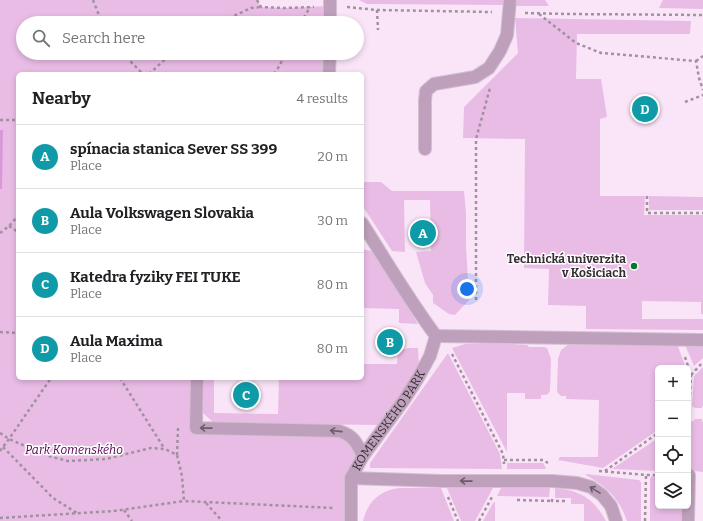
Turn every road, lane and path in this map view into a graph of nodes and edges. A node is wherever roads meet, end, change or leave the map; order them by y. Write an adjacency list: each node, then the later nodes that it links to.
1 (93, 0): 10 (path)
2 (257, 0): 5 (path)
3 (330, 3): 6 (path); 7 (path); 13 (lane)
4 (510, 6): 7 (path); 8 (path); 31 (lane)
5 (261, 7): 6 (path); 11 (path)
6 (310, 7): 12 (path)
7 (377, 10): 14 (path)
8 (538, 13): 9 (path); 20 (path)
9 (703, 15)
10 (99, 16)
11 (233, 16)
12 (305, 16)
13 (330, 16)
14 (378, 30)
15 (703, 56): 20 (path)
16 (129, 60): 21 (path)
17 (164, 60): 22 (path)
18 (282, 60): 23 (path)
19 (330, 60): 24 (lane)
20 (696, 61): 26 (path)
21 (141, 72)
22 (151, 72)
23 (275, 72)
24 (329, 72)
25 (490, 88): 32 (path)
26 (703, 90)
27 (703, 95): 28 (path)
28 (685, 102)
29 (0, 120): 30 (path)
30 (16, 120)
31 (425, 149)
32 (475, 169): 33 (path); 43 (path)
33 (481, 169)
34 (647, 196): 35 (path)
35 (703, 213)
36 (16, 218): 38 (path)
37 (16, 221): 38 (path)
38 (13, 222): 39 (path)
39 (9, 226): 42 (path); 44 (path)
40 (364, 226): 46 (lane)
41 (481, 230): 43 (path)
42 (16, 231)
43 (476, 231): 47 (path)
44 (0, 233)
45 (364, 243): 46 (lane)
46 (375, 243): 50 (lane)
47 (476, 300)
48 (0, 332): 49 (path)
49 (16, 332)
50 (436, 336): 51 (lane); 67 (lane, KOMENSKÉHO PARK); 72 (path)
51 (678, 339): 52 (lane); 54 (path)
52 (703, 340)
53 (703, 362): 55 (path)
54 (687, 365)
55 (691, 375)
56 (50, 380): 62 (path)
57 (121, 380): 64 (path)
58 (197, 380): 67 (lane, one-way to 58)
59 (178, 428): 66 (path)
60 (0, 433): 62 (path)
61 (655, 435): 68 (path)
62 (9, 439): 63 (path); 64 (path)
63 (3, 446): 65 (path); 81 (path)
64 (165, 449): 66 (path)
65 (0, 451)
66 (177, 455): 76 (path)
67 (363, 456): 70 (lane, KOMENSKÉHO PARK)
68 (646, 475): 69 (path); 89 (path)
69 (655, 475)
70 (351, 478): 71 (lane, KOMENSKÉHO PARK); 82 (lane)
71 (441, 481): 72 (lane, KOMENSKÉHO PARK, one-way to 71); 86 (path)
72 (499, 482): 73 (path); 88 (lane, KOMENSKÉHO PARK, one-way to 72)
73 (491, 499): 74 (path); 87 (path)
74 (499, 499)
75 (514, 500): 78 (path)
76 (184, 501): 77 (path); 80 (path)
77 (206, 502): 82 (path); 85 (path)
78 (565, 504)
79 (688, 509): 90 (lane)
80 (123, 510): 81 (path); 84 (path)
81 (78, 513): 83 (path)
82 (351, 515)
83 (0, 518)
84 (132, 521)
85 (222, 521)
86 (458, 521)
87 (479, 521)
88 (616, 521)
89 (645, 521)
90 (688, 521)

